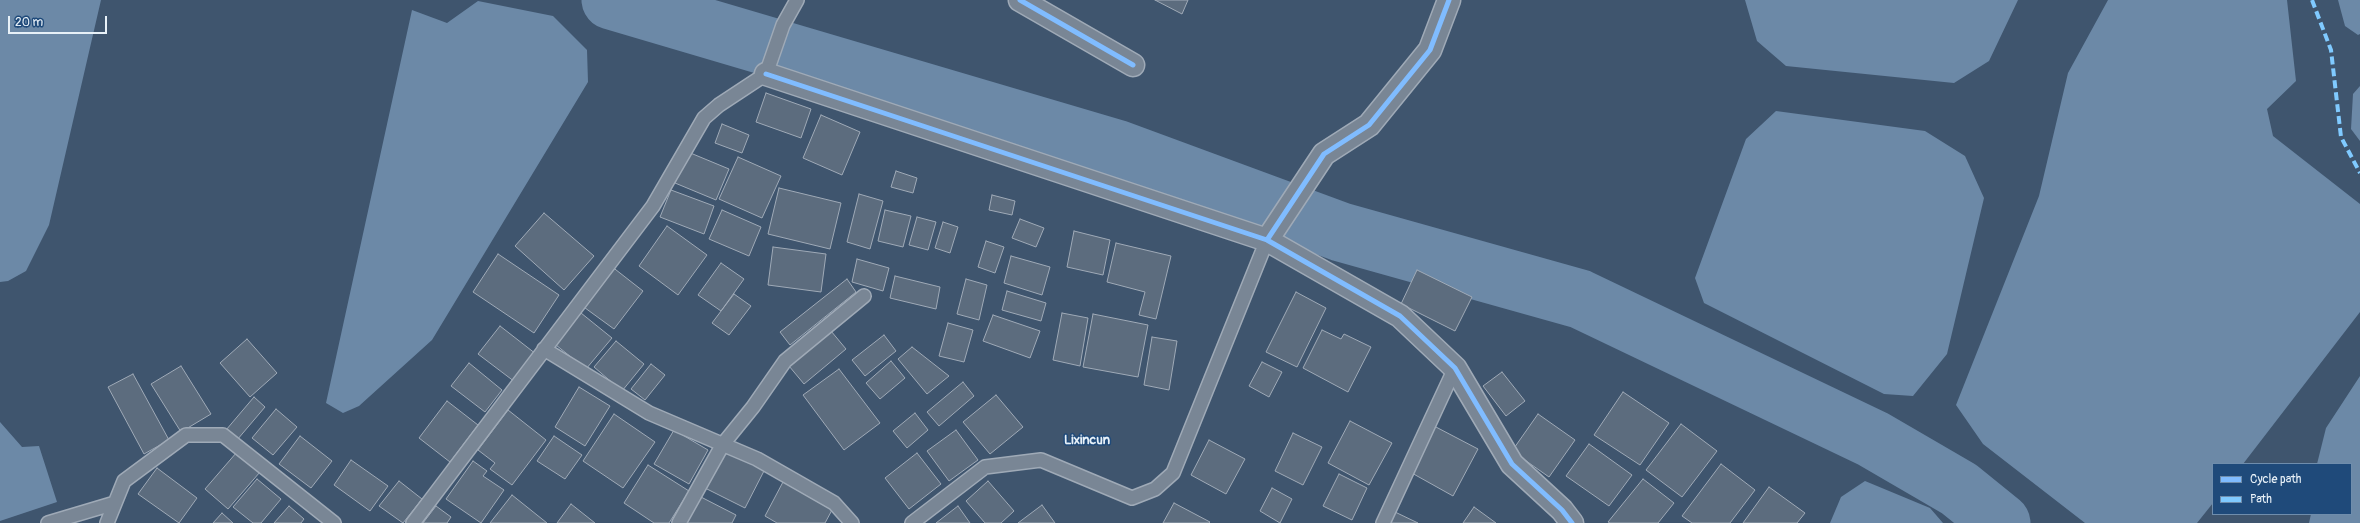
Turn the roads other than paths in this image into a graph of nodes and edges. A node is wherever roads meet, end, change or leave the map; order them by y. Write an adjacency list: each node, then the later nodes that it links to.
1 (797, 0): 5 (lane)
2 (1020, 0): 4 (street)
3 (1449, 0): 6 (street)
4 (1133, 65)
5 (768, 69): 6 (street); 8 (lane)
6 (1272, 232): 9 (street); 18 (lane)
7 (864, 296): 10 (lane)
8 (544, 349): 10 (lane); 15 (lane)
9 (1455, 368): 19 (lane); 20 (street)
10 (723, 444): 16 (lane); 17 (lane)
11 (115, 503): 12 (lane); 13 (lane); 14 (lane)
12 (48, 523)
13 (107, 523)
14 (334, 523)
15 (413, 523)
16 (679, 523)
17 (852, 523)
18 (912, 523)
19 (1383, 523)
20 (1572, 523)

